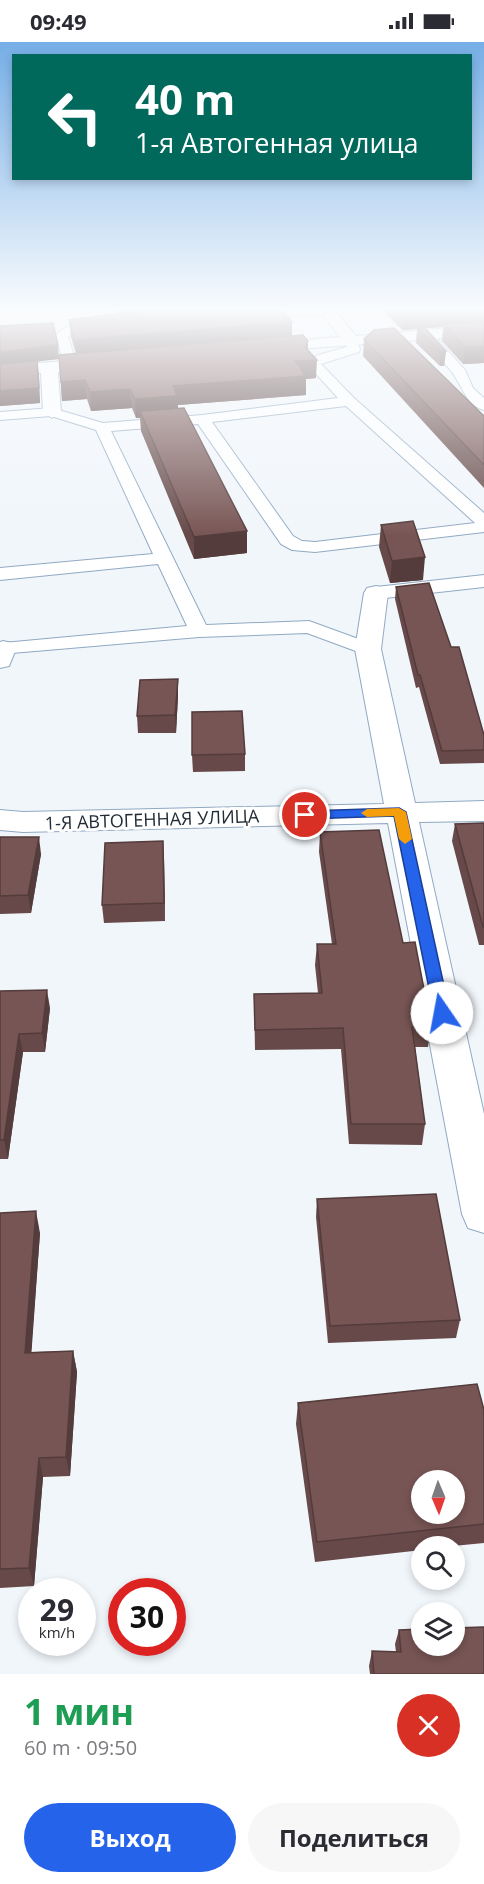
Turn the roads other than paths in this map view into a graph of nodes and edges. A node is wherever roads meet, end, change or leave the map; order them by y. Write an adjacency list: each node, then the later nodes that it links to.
1 (50, 384): 6 (street)
2 (333, 384): 4 (lane)
3 (465, 384): 5 (lane)
4 (349, 401): 8 (lane); 10 (lane)
5 (484, 406)
6 (52, 412): 7 (lane); 9 (lane)
7 (0, 416)
8 (202, 419): 9 (lane); 11 (lane)
9 (102, 427): 12 (lane)
10 (484, 522)
11 (484, 527)
12 (164, 558): 13 (lane); 16 (lane)
13 (0, 574)
14 (484, 581): 15 (lane)
15 (376, 592): 17 (street)
16 (199, 631): 17 (lane); 18 (lane)
17 (368, 649): 20 (street)
18 (1, 654)
19 (484, 811): 20 (street, 1-Я АВТОГЕННАЯ УЛИЦА)
20 (399, 812): 21 (street, 1-Я АВТОГЕННАЯ УЛИЦА); 22 (street)
21 (0, 820)
22 (484, 1214)

